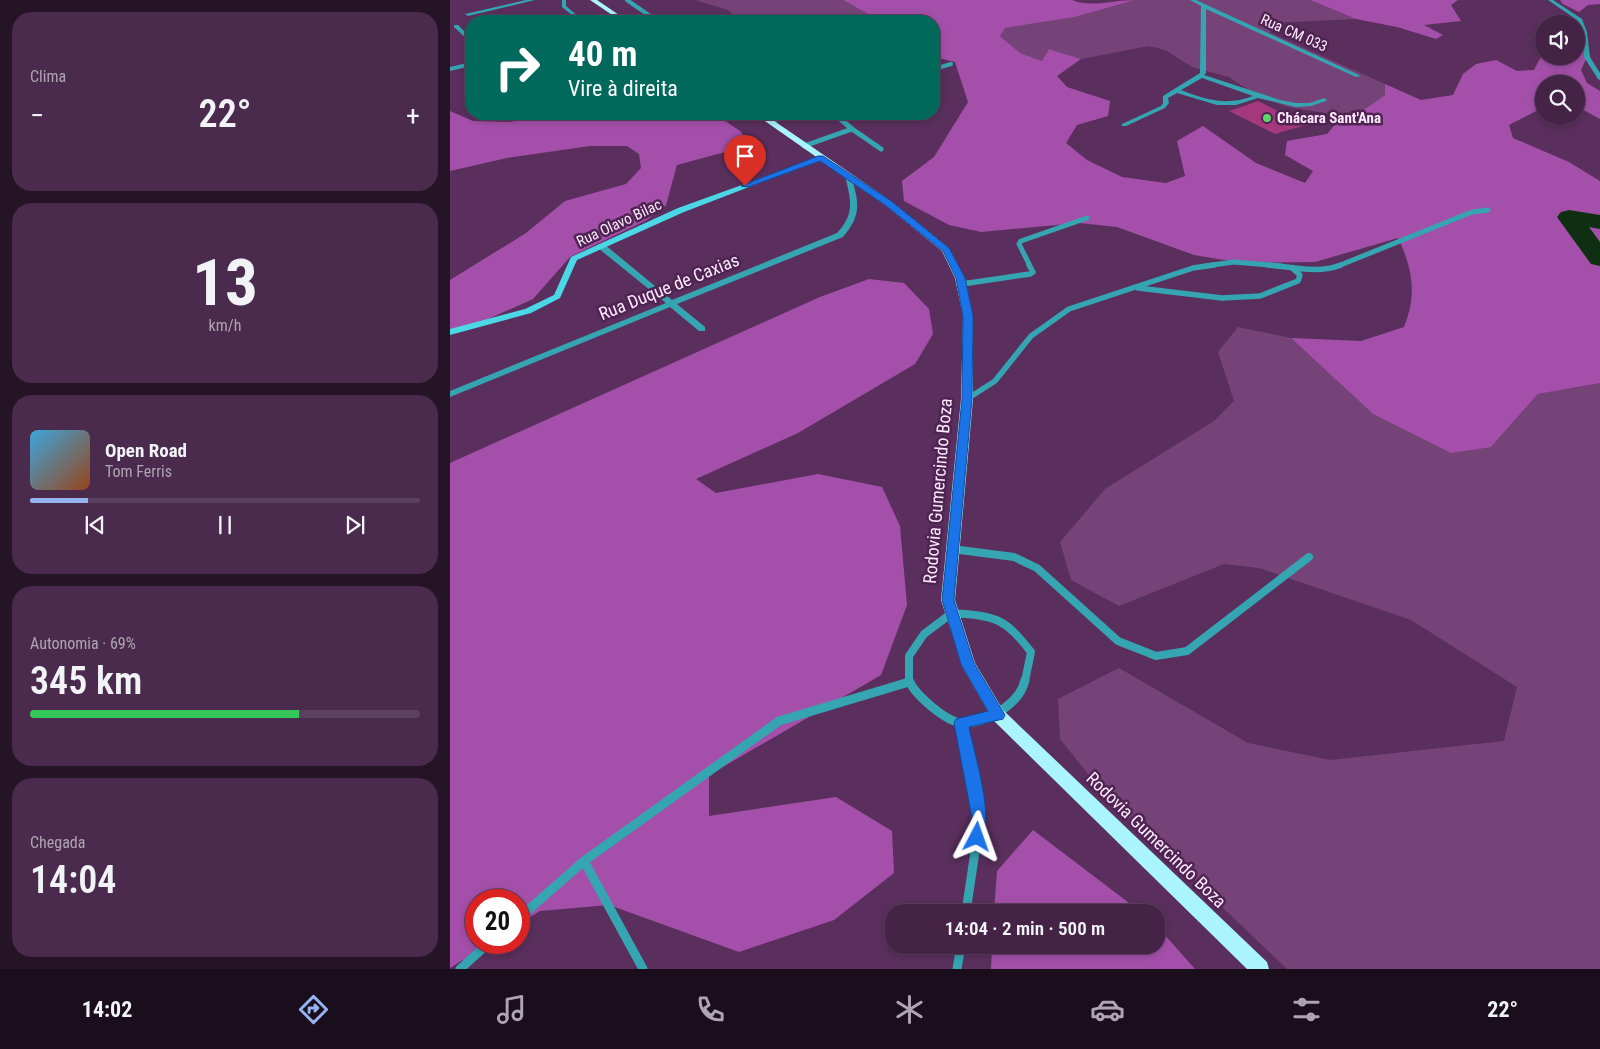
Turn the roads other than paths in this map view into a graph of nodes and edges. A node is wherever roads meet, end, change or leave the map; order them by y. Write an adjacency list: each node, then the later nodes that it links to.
1 (533, 0): 8 (street)
2 (564, 0): 9 (street)
3 (594, 0): 10 (main road)
4 (627, 0): 11 (lane)
5 (1192, 0): 7 (street, Rua CM 033)
6 (1550, 0): 20 (street)
7 (1204, 6): 18 (street); 19 (street, Rua CM 033)
8 (468, 14)
9 (575, 15)
10 (616, 15)
11 (648, 15)
12 (450, 32): 13 (street)
13 (465, 35)
14 (951, 64): 16 (lane)
15 (465, 65): 17 (street)
16 (940, 67)
17 (450, 69)
18 (1201, 76): 21 (street); 22 (street)
19 (1358, 76)
20 (1600, 78)
21 (1175, 90): 22 (street); 26 (street)
22 (1260, 95): 23 (street)
23 (1324, 100)
24 (770, 120): 28 (main road, Rodovia Gumercindo Boza)
25 (841, 120): 27 (lane)
26 (1124, 125)
27 (852, 130): 28 (lane); 29 (lane)
28 (804, 146): 30 (main road, Rodovia Gumercindo Boza)
29 (881, 149)
30 (821, 158): 31 (main road, Rodovia Gumercindo Boza); 34 (street, Rua Olavo Bilac)
31 (848, 176): 36 (main road, Rodovia Gumercindo Boza); 38 (street, Rua Duque de Caxias)
32 (1488, 210): 35 (lane)
33 (1087, 218): 36 (lane)
34 (601, 246): 38 (street); 40 (street, Rua Olavo Bilac)
35 (1291, 268): 37 (lane); 37 (lane)
36 (962, 284): 42 (main road, Rodovia Gumercindo Boza)
37 (1135, 287): 42 (lane)
38 (670, 304): 39 (street); 41 (street, Rua Duque de Caxias)
39 (702, 329)
40 (450, 332)
41 (450, 394)
42 (967, 399): 43 (main road, Rodovia Gumercindo Boza)
43 (952, 549): 44 (lane); 45 (main road, Rodovia Gumercindo Boza)
44 (1309, 557)
45 (952, 613): 46 (lane); 47 (main road, Rodovia Gumercindo Boza); 47 (lane)
46 (909, 682): 48 (lane); 49 (lane)
47 (998, 715): 48 (lane); 57 (main road, Rodovia Gumercindo Boza)
48 (961, 723): 50 (lane)
49 (584, 862): 51 (lane); 55 (lane)
50 (967, 904)
51 (530, 909)
52 (477, 954): 54 (lane)
53 (960, 954): 56 (lane)
54 (460, 969)
55 (643, 969)
56 (957, 969)
57 (1260, 969)

